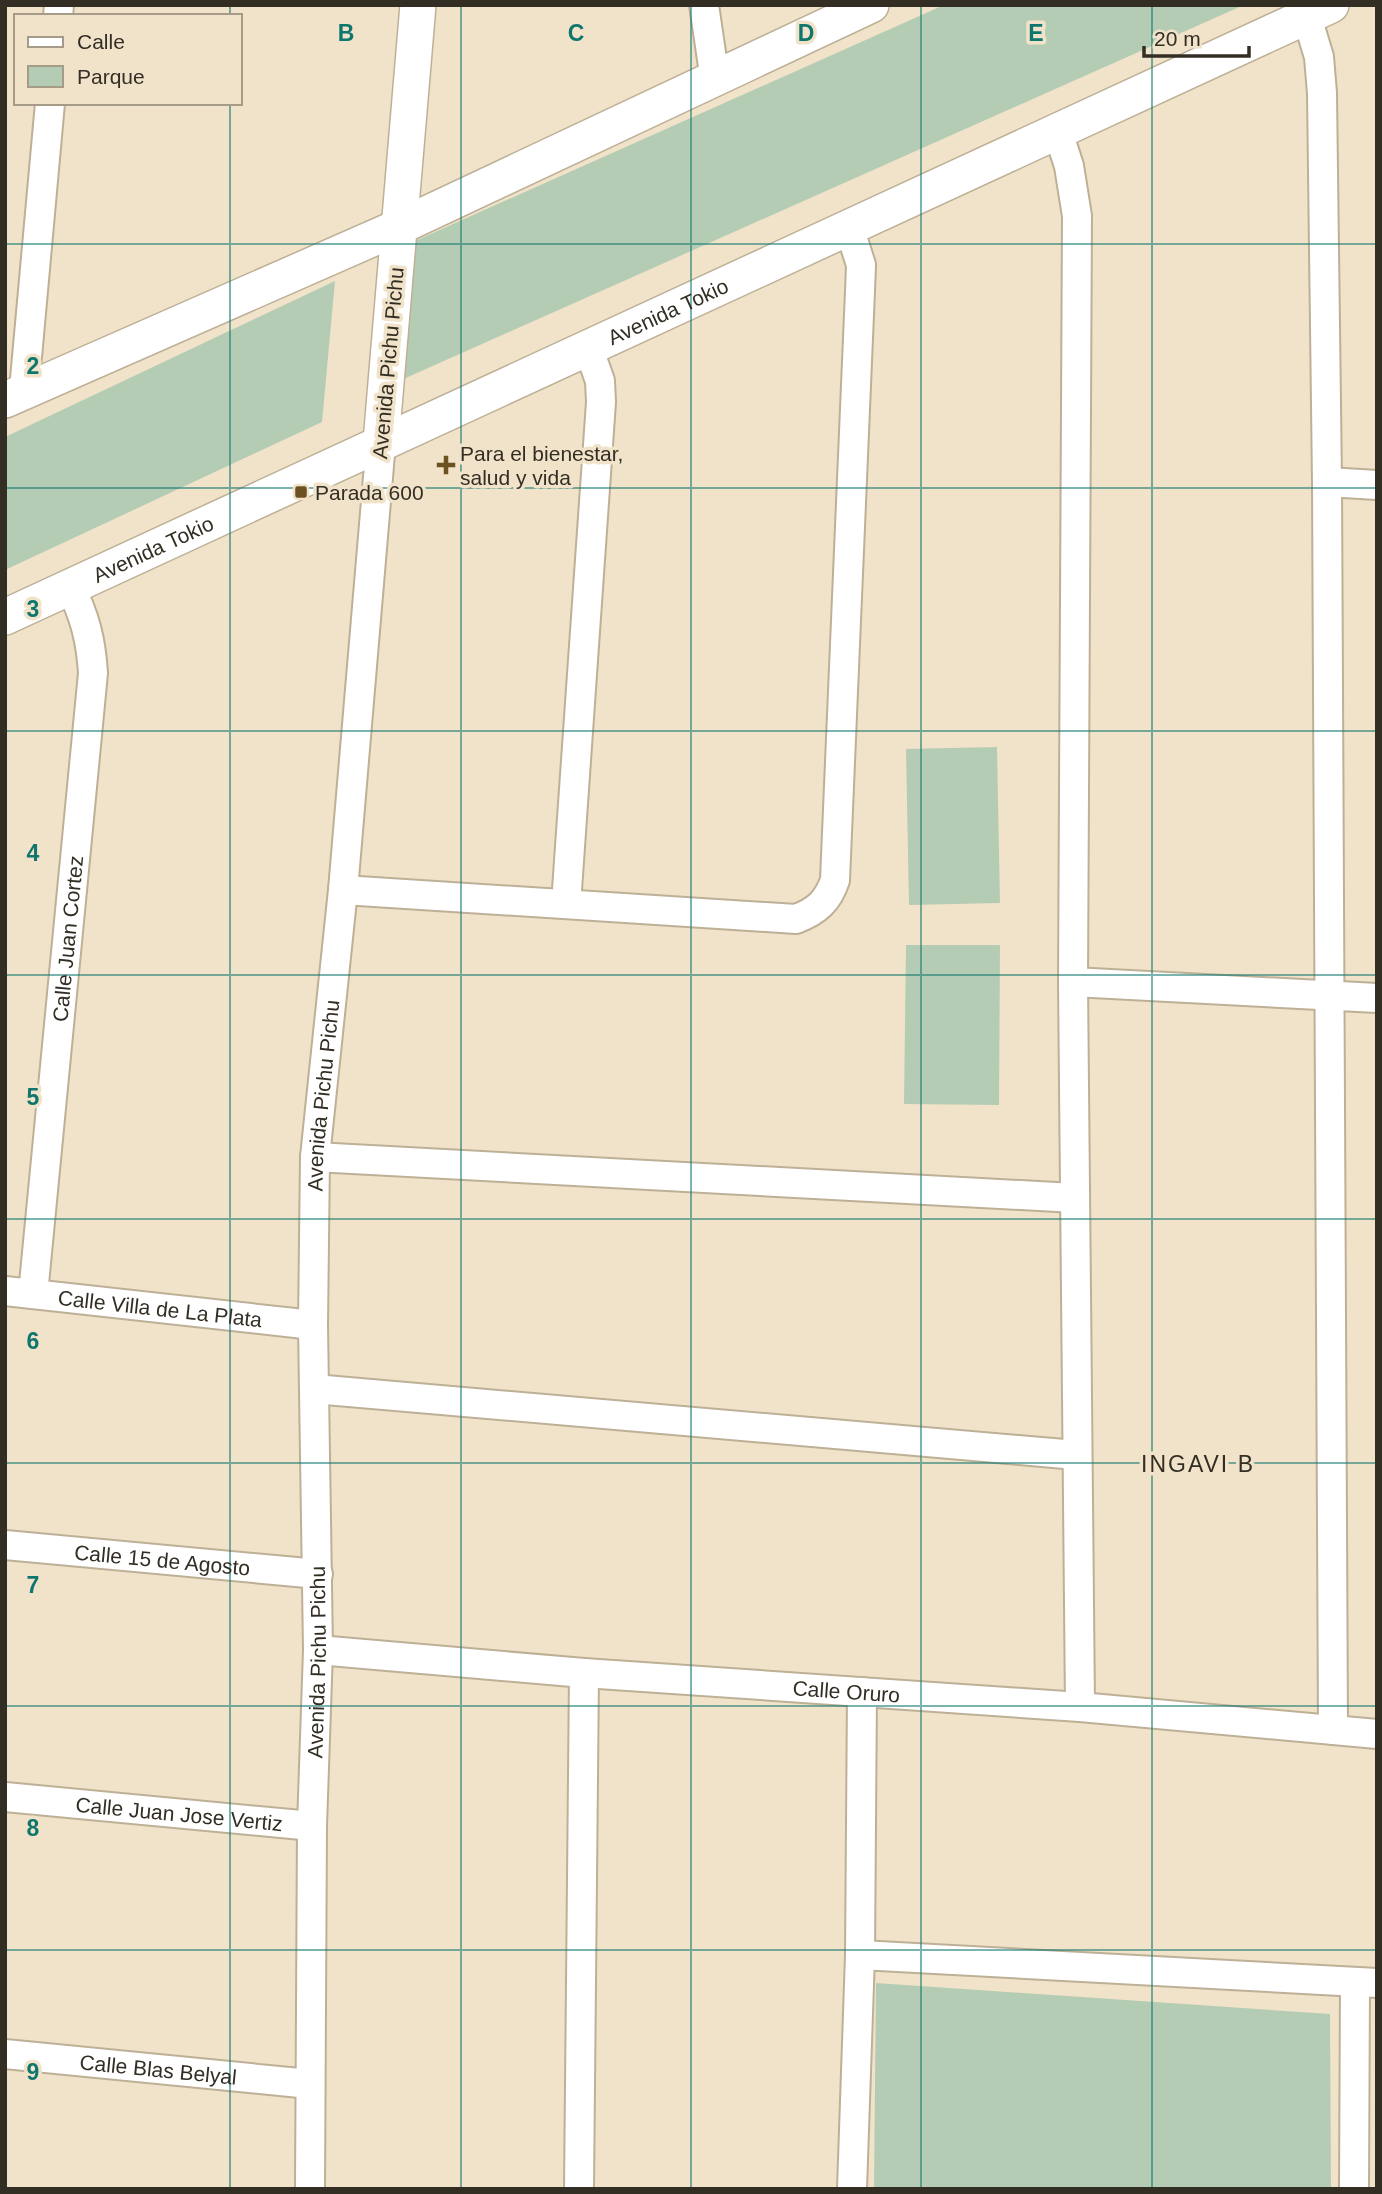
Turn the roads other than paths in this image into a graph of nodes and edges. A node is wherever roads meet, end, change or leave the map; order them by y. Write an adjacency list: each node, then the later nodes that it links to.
1 (418, 5): 8 (street, Avenida Pichu Pichu)
2 (704, 5): 5 (street)
3 (871, 5): 5 (street)
4 (1319, 11): 7 (street, Avenida Tokio); 13 (street)
5 (715, 80): 8 (street)
6 (50, 105): 11 (street)
7 (1058, 132): 9 (street, Avenida Tokio); 19 (street)
8 (401, 226): 11 (street); 12 (street, Avenida Pichu Pichu)
9 (849, 227): 10 (street, Avenida Tokio); 18 (street)
10 (588, 347): 12 (street, Avenida Tokio); 18 (street)
11 (15, 395)
12 (381, 442): 15 (street, Avenida Tokio); 17 (street, Avenida Pichu Pichu)
13 (1327, 482): 14 (street); 20 (street)
14 (1377, 485)
15 (70, 587): 16 (street, Avenida Tokio); 24 (street, Calle Juan Cortez)
16 (5, 617)
17 (343, 890): 18 (street); 22 (street, Avenida Pichu Pichu)
18 (566, 904)
19 (1073, 982): 20 (street); 23 (street)
20 (1328, 995): 21 (street); 34 (street)
21 (1377, 998)
22 (315, 1157): 23 (street); 25 (street, Avenida Pichu Pichu)
23 (1075, 1198): 27 (street)
24 (19, 1293): 25 (street, Calle Villa de La Plata)
25 (313, 1325): 26 (street, Avenida Pichu Pichu)
26 (314, 1390): 27 (street); 29 (street, Avenida Pichu Pichu)
27 (1076, 1455): 33 (street)
28 (5, 1545): 29 (street, Calle 15 de Agosto)
29 (318, 1574): 30 (street, Avenida Pichu Pichu)
30 (318, 1650): 31 (street, Calle Oruro); 37 (street, Avenida Pichu Pichu)
31 (583, 1673): 32 (street, Calle Oruro); 43 (street)
32 (862, 1692): 33 (street, Calle Oruro); 38 (street)
33 (1080, 1707): 34 (street, Calle Oruro)
34 (1333, 1730): 35 (street, Calle Oruro)
35 (1377, 1734)
36 (5, 1797): 37 (street, Calle Juan Jose Vertiz)
37 (312, 1826): 41 (street, Avenida Pichu Pichu)
38 (860, 1955): 39 (street); 44 (street)
39 (1366, 1982): 45 (street)
40 (5, 2054): 41 (street, Calle Blas Belyal)
41 (310, 2084): 42 (street, Avenida Pichu Pichu)
42 (310, 2189)
43 (579, 2189)
44 (852, 2189)
45 (1354, 2189)

